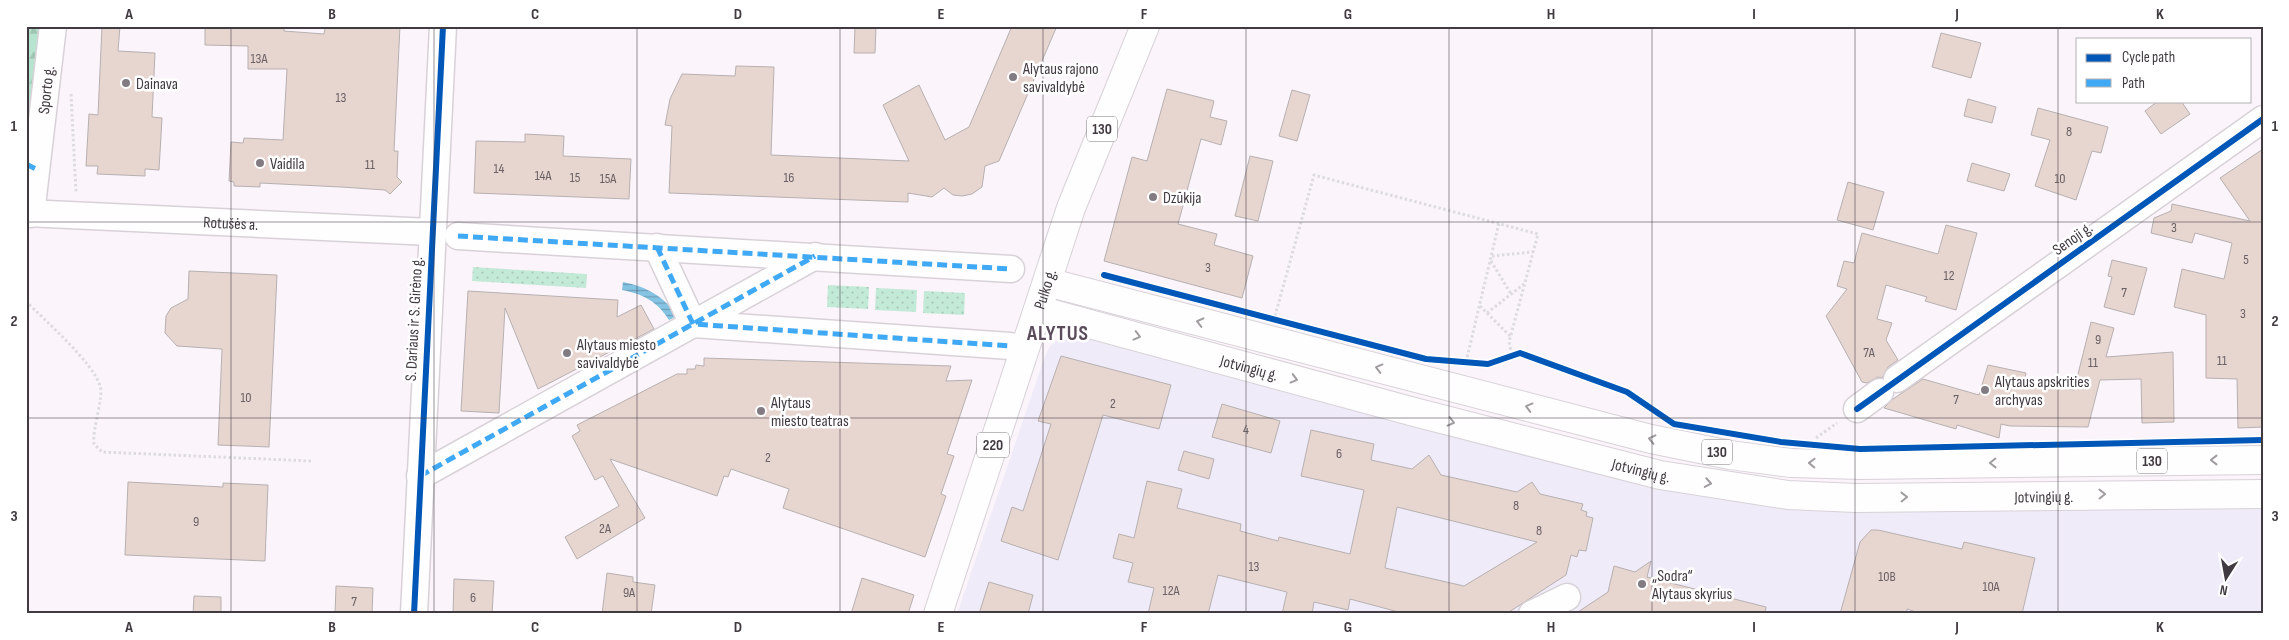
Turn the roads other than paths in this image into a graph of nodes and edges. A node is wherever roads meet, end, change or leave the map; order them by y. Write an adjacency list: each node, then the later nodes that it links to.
1 (53, 26): 5 (street, Sporto g.)
2 (443, 26): 6 (street, S. Dariaus ir S. Girėno g.)
3 (1145, 26): 11 (main road, Pulko g. / 130)
4 (2263, 119): 16 (street, Senoji g.)
5 (28, 213): 6 (street, Rotušės a.)
6 (431, 232): 19 (street, S. Dariaus ir S. Girėno g.)
7 (458, 236): 8 (street)
8 (656, 247): 9 (street); 13 (street)
9 (815, 256): 10 (street); 13 (street)
10 (1011, 269)
11 (1047, 282): 12 (main road, Pulko g. / 220); 15 (main road, Jotvingių g. / 130, one-way to 11)
12 (1038, 310): 17 (main road, Jotvingių g., one-way to 17); 23 (main road, Pulko g. / 220)
13 (693, 324): 14 (street); 19 (street)
14 (1010, 346)
15 (1426, 380): 17 (main road); 18 (main road, Jotvingių g. / 130, one-way to 15)
16 (1857, 408)
17 (1418, 413): 20 (main road, Jotvingių g., one-way to 20)
18 (2263, 460)
19 (420, 476): 22 (street, S. Dariaus ir S. Girėno g.)
20 (2263, 494)
21 (1566, 597): 24 (street)
22 (414, 614)
23 (938, 614)
24 (1532, 614)

